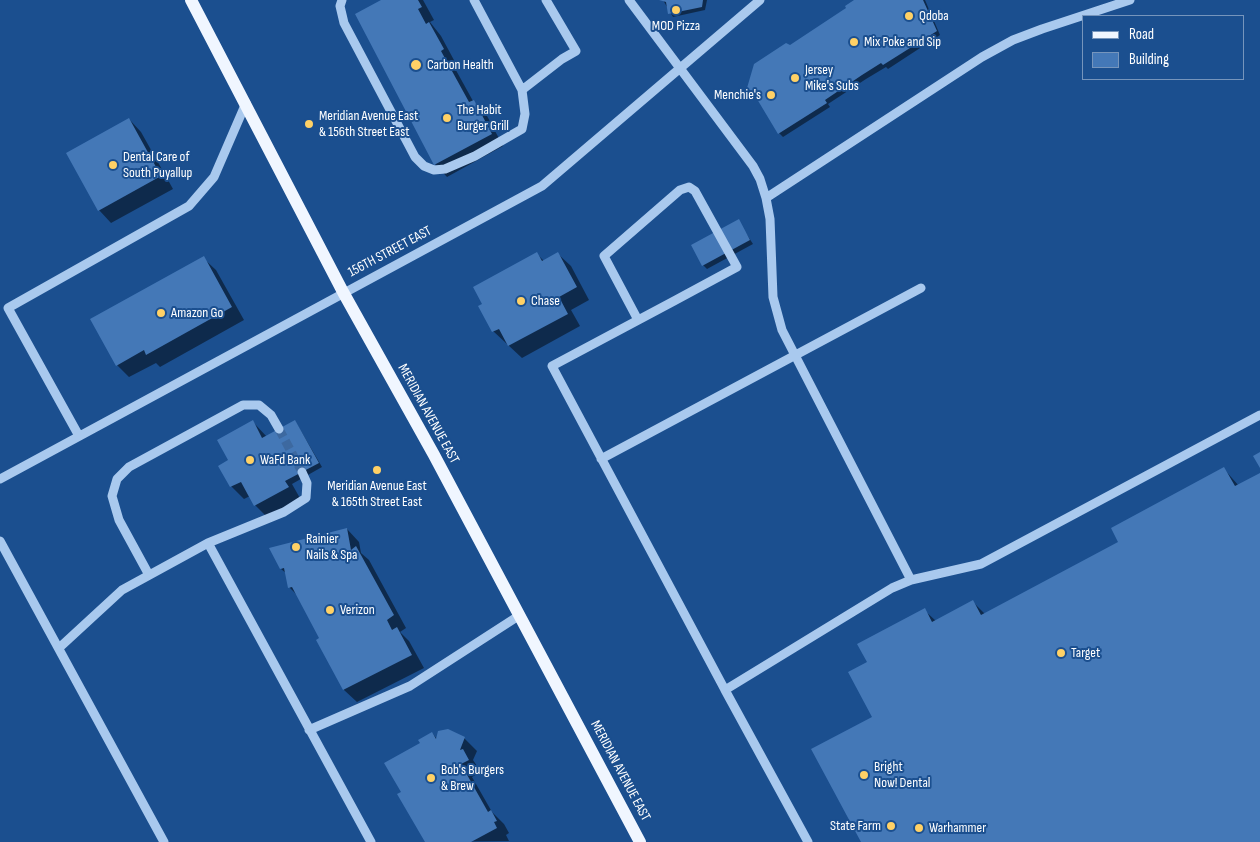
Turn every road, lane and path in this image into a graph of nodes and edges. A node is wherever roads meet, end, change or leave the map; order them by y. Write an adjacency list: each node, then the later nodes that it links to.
1 (191, 0): 12 (main road, MERIDIAN AVENUE EAST)
2 (342, 0): 11 (street)
3 (474, 0): 11 (street)
4 (546, 0): 11 (street)
5 (628, 0): 10 (street)
6 (760, 0): 10 (street, 156TH STREET EAST)
7 (1130, 0): 8 (street)
8 (1084, 15)
9 (1082, 16): 13 (street)
10 (681, 69): 13 (street); 15 (street, 156TH STREET EAST)
11 (522, 90)
12 (246, 103): 15 (main road, MERIDIAN AVENUE EAST); 20 (street)
13 (766, 198): 17 (street)
14 (921, 288): 17 (street)
15 (343, 292): 20 (street, 156TH STREET EAST); 28 (main road, MERIDIAN AVENUE EAST)
16 (638, 320): 16 (street); 21 (street)
17 (794, 356): 21 (street); 27 (street)
18 (1260, 415): 27 (street)
19 (279, 429): 26 (street)
20 (78, 436): 23 (street, 156TH STREET EAST)
21 (601, 459): 30 (street)
22 (302, 472): 25 (street)
23 (0, 479)
24 (0, 541): 29 (street)
25 (208, 543): 26 (street); 31 (street)
26 (149, 575): 29 (street)
27 (911, 580): 30 (street)
28 (520, 615): 31 (street); 34 (main road, MERIDIAN AVENUE EAST)
29 (58, 648): 32 (street)
30 (725, 690): 35 (street)
31 (309, 730): 33 (street)
32 (164, 842)
33 (371, 842)
34 (640, 842)
35 (808, 842)

